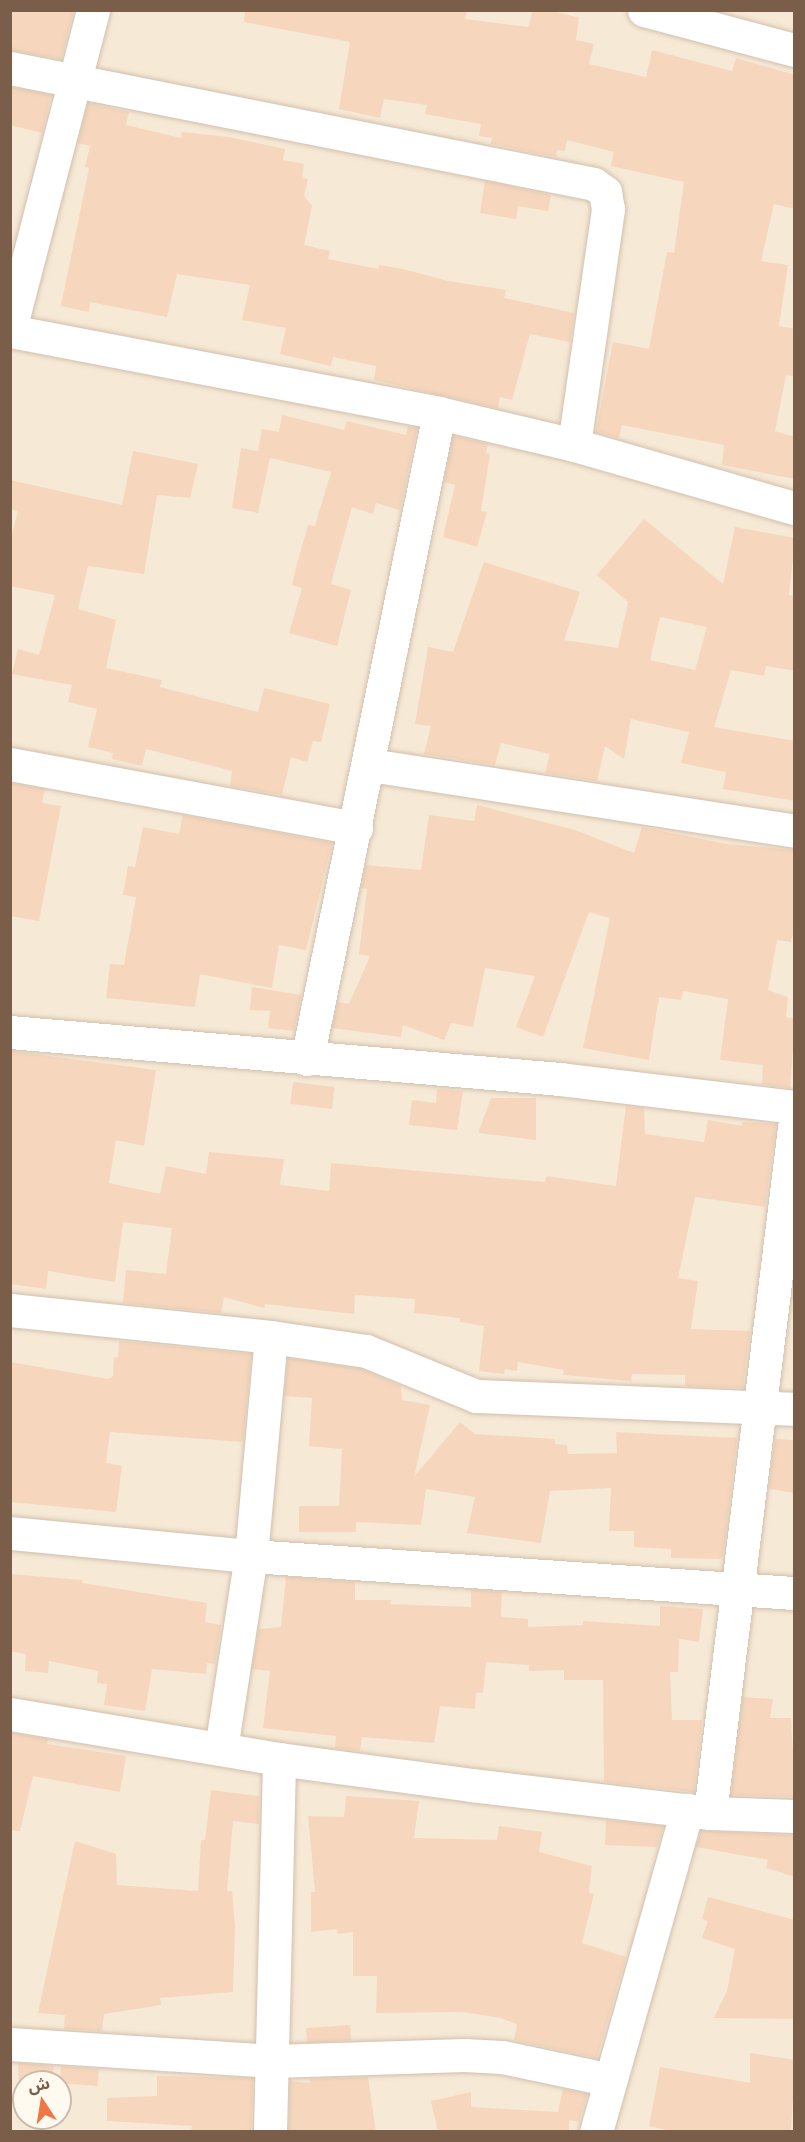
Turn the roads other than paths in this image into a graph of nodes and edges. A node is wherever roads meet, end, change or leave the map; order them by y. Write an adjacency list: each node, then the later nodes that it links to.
1 (93, 10): 5 (street)
2 (644, 10): 3 (street)
3 (795, 50)
4 (10, 68): 5 (street)
5 (74, 82): 6 (street); 8 (street)
6 (10, 330): 7 (street)
7 (439, 414): 8 (street); 11 (street)
8 (574, 445): 9 (street)
9 (795, 508)
10 (10, 764): 12 (street)
11 (370, 765): 12 (street); 13 (street)
12 (356, 828): 15 (street)
13 (795, 831)
14 (10, 1032): 15 (street)
15 (307, 1059): 16 (street)
16 (795, 1107)
17 (795, 1128): 20 (street)
18 (10, 1311): 19 (street)
19 (271, 1336): 20 (street); 23 (street)
20 (760, 1407): 21 (street); 24 (street)
21 (795, 1409)
22 (10, 1533): 23 (street)
23 (251, 1556): 24 (street); 27 (street)
24 (739, 1590): 25 (street); 29 (street)
25 (795, 1593)
26 (10, 1714): 27 (street)
27 (221, 1749): 28 (street)
28 (279, 1759): 29 (street); 32 (street)
29 (699, 1811): 30 (street); 33 (street)
30 (795, 1816)
31 (10, 2044): 32 (street)
32 (273, 2061): 33 (street); 34 (street)
33 (611, 2080): 35 (street)
34 (270, 2132)
35 (596, 2132)

